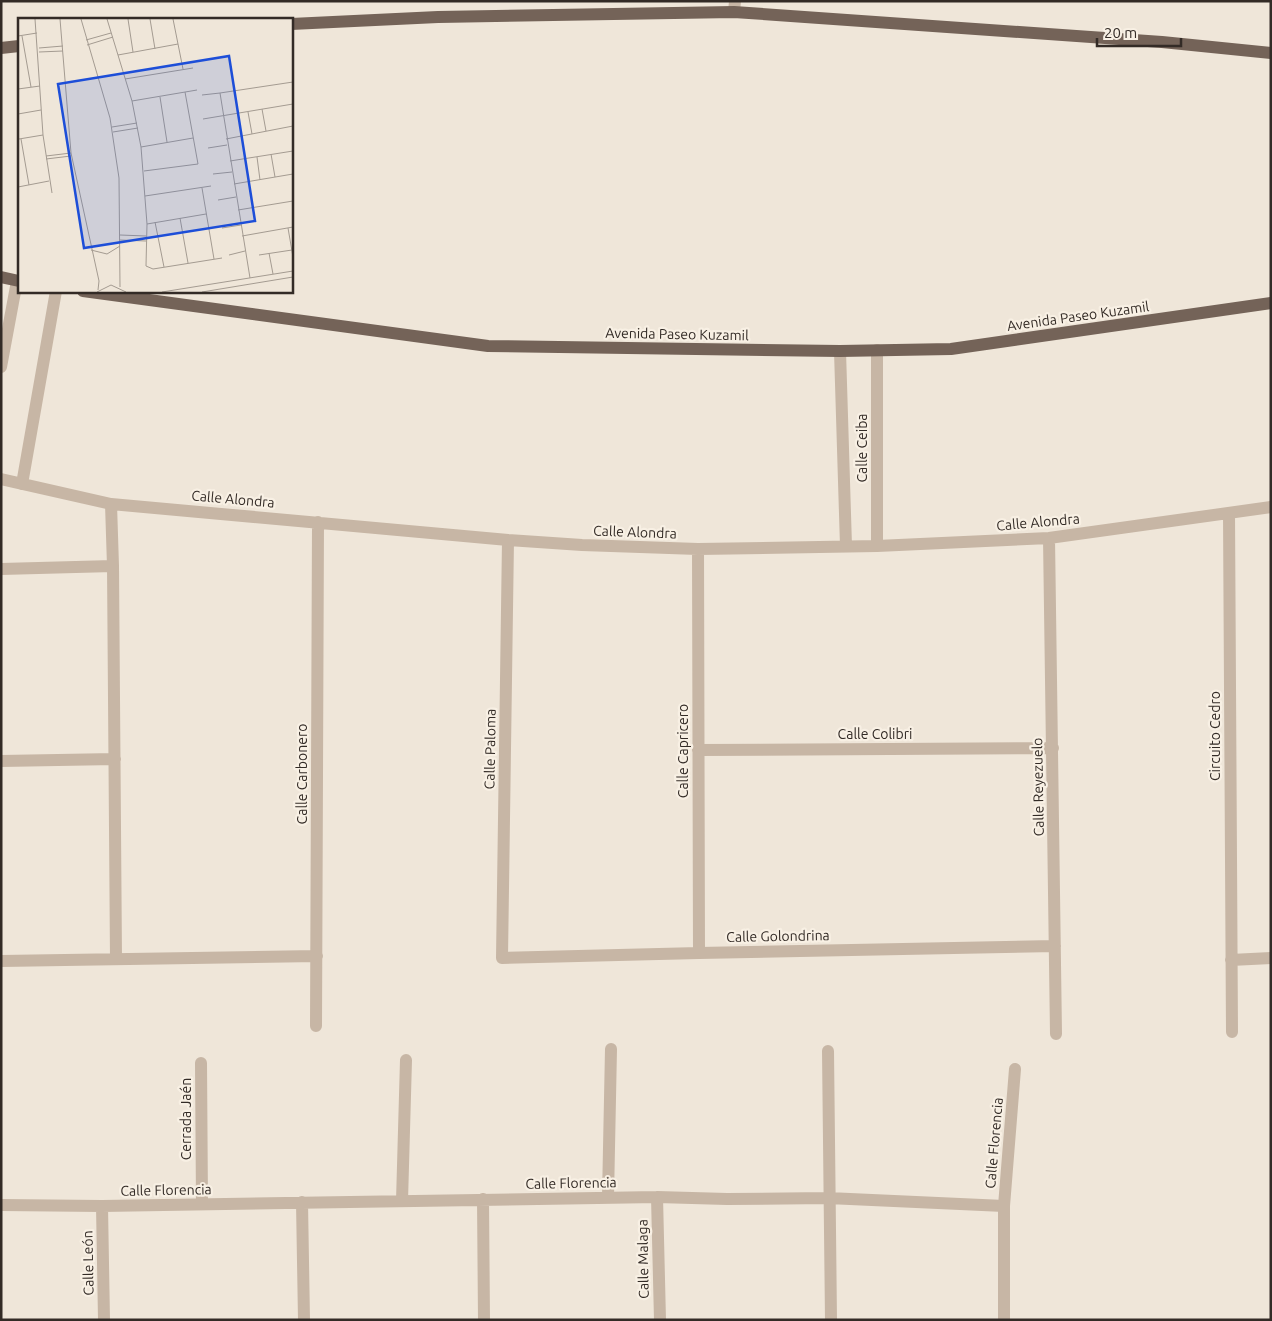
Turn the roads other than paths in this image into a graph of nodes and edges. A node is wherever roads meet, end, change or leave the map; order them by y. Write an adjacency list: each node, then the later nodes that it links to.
1 (707, 7): 2 (main road); 3 (main road)
2 (734, 7): 6 (main road)
3 (292, 24)
4 (18, 46): 5 (main road)
5 (1, 48)
6 (1271, 53)
7 (1, 276): 8 (main road)
8 (18, 281): 14 (street)
9 (56, 292): 16 (street)
10 (90, 292): 13 (main road, Avenida Paseo Kuzamil)
11 (1271, 303): 12 (main road, Avenida Paseo Kuzamil)
12 (877, 350): 13 (main road, Avenida Paseo Kuzamil); 24 (street, Calle Ceiba)
13 (840, 351): 23 (street, Calle Ceiba)
14 (1, 366)
15 (1, 479): 16 (street, Calle Alondra)
16 (22, 484): 17 (street, Calle Alondra)
17 (110, 504): 20 (street, Calle Alondra); 26 (street)
18 (1271, 507): 19 (street, Calle Alondra)
19 (1229, 513): 21 (street, Calle Alondra); 38 (street, Circuito Cedro)
20 (318, 522): 22 (street, Calle Alondra); 34 (street, Calle Carbonero)
21 (1049, 538): 24 (street, Calle Alondra); 28 (street, Calle Reyezuelo)
22 (508, 540): 25 (street, Calle Alondra); 35 (street, Calle Paloma)
23 (846, 546): 24 (street, Calle Alondra); 25 (street, Calle Alondra)
24 (877, 546)
25 (698, 549): 29 (street, Calle Capricero)
26 (113, 566): 27 (street); 30 (street)
27 (1, 569)
28 (1053, 748): 29 (street, Calle Colibri); 32 (street, Calle Reyezuelo)
29 (698, 750): 33 (street, Calle Capricero)
30 (115, 759): 31 (street); 37 (street)
31 (1, 761)
32 (1055, 946): 33 (street, Calle Golondrina); 42 (street, Calle Reyezuelo)
33 (699, 952): 35 (street, Calle Golondrina)
34 (317, 956): 37 (street); 40 (street, Calle Carbonero)
35 (502, 958)
36 (1271, 958): 38 (street)
37 (116, 959): 39 (street)
38 (1231, 960): 41 (street, Circuito Cedro)
39 (1, 961)
40 (316, 1026)
41 (1232, 1032)
42 (1056, 1034)
43 (611, 1049): 49 (street)
44 (828, 1052): 50 (street)
45 (406, 1060): 52 (street)
46 (201, 1063): 54 (street, Cerrada Jaén)
47 (1015, 1069): 57 (street, Calle Florencia)
48 (657, 1197): 49 (street, Calle Florencia); 50 (street, Calle Florencia); 61 (street, Calle Malaga)
49 (608, 1198): 51 (street, Calle Florencia)
50 (828, 1198): 57 (street, Calle Florencia); 62 (street)
51 (483, 1199): 52 (street, Calle Florencia); 60 (street)
52 (402, 1200): 53 (street, Calle Florencia)
53 (302, 1202): 54 (street, Calle Florencia); 59 (street)
54 (202, 1204): 56 (street, Calle Florencia)
55 (1, 1205): 56 (street, Calle Florencia)
56 (102, 1206): 58 (street, Calle León)
57 (1004, 1206): 63 (street)
58 (104, 1320)
59 (304, 1320)
60 (484, 1320)
61 (660, 1320)
62 (831, 1320)
63 (1004, 1320)

